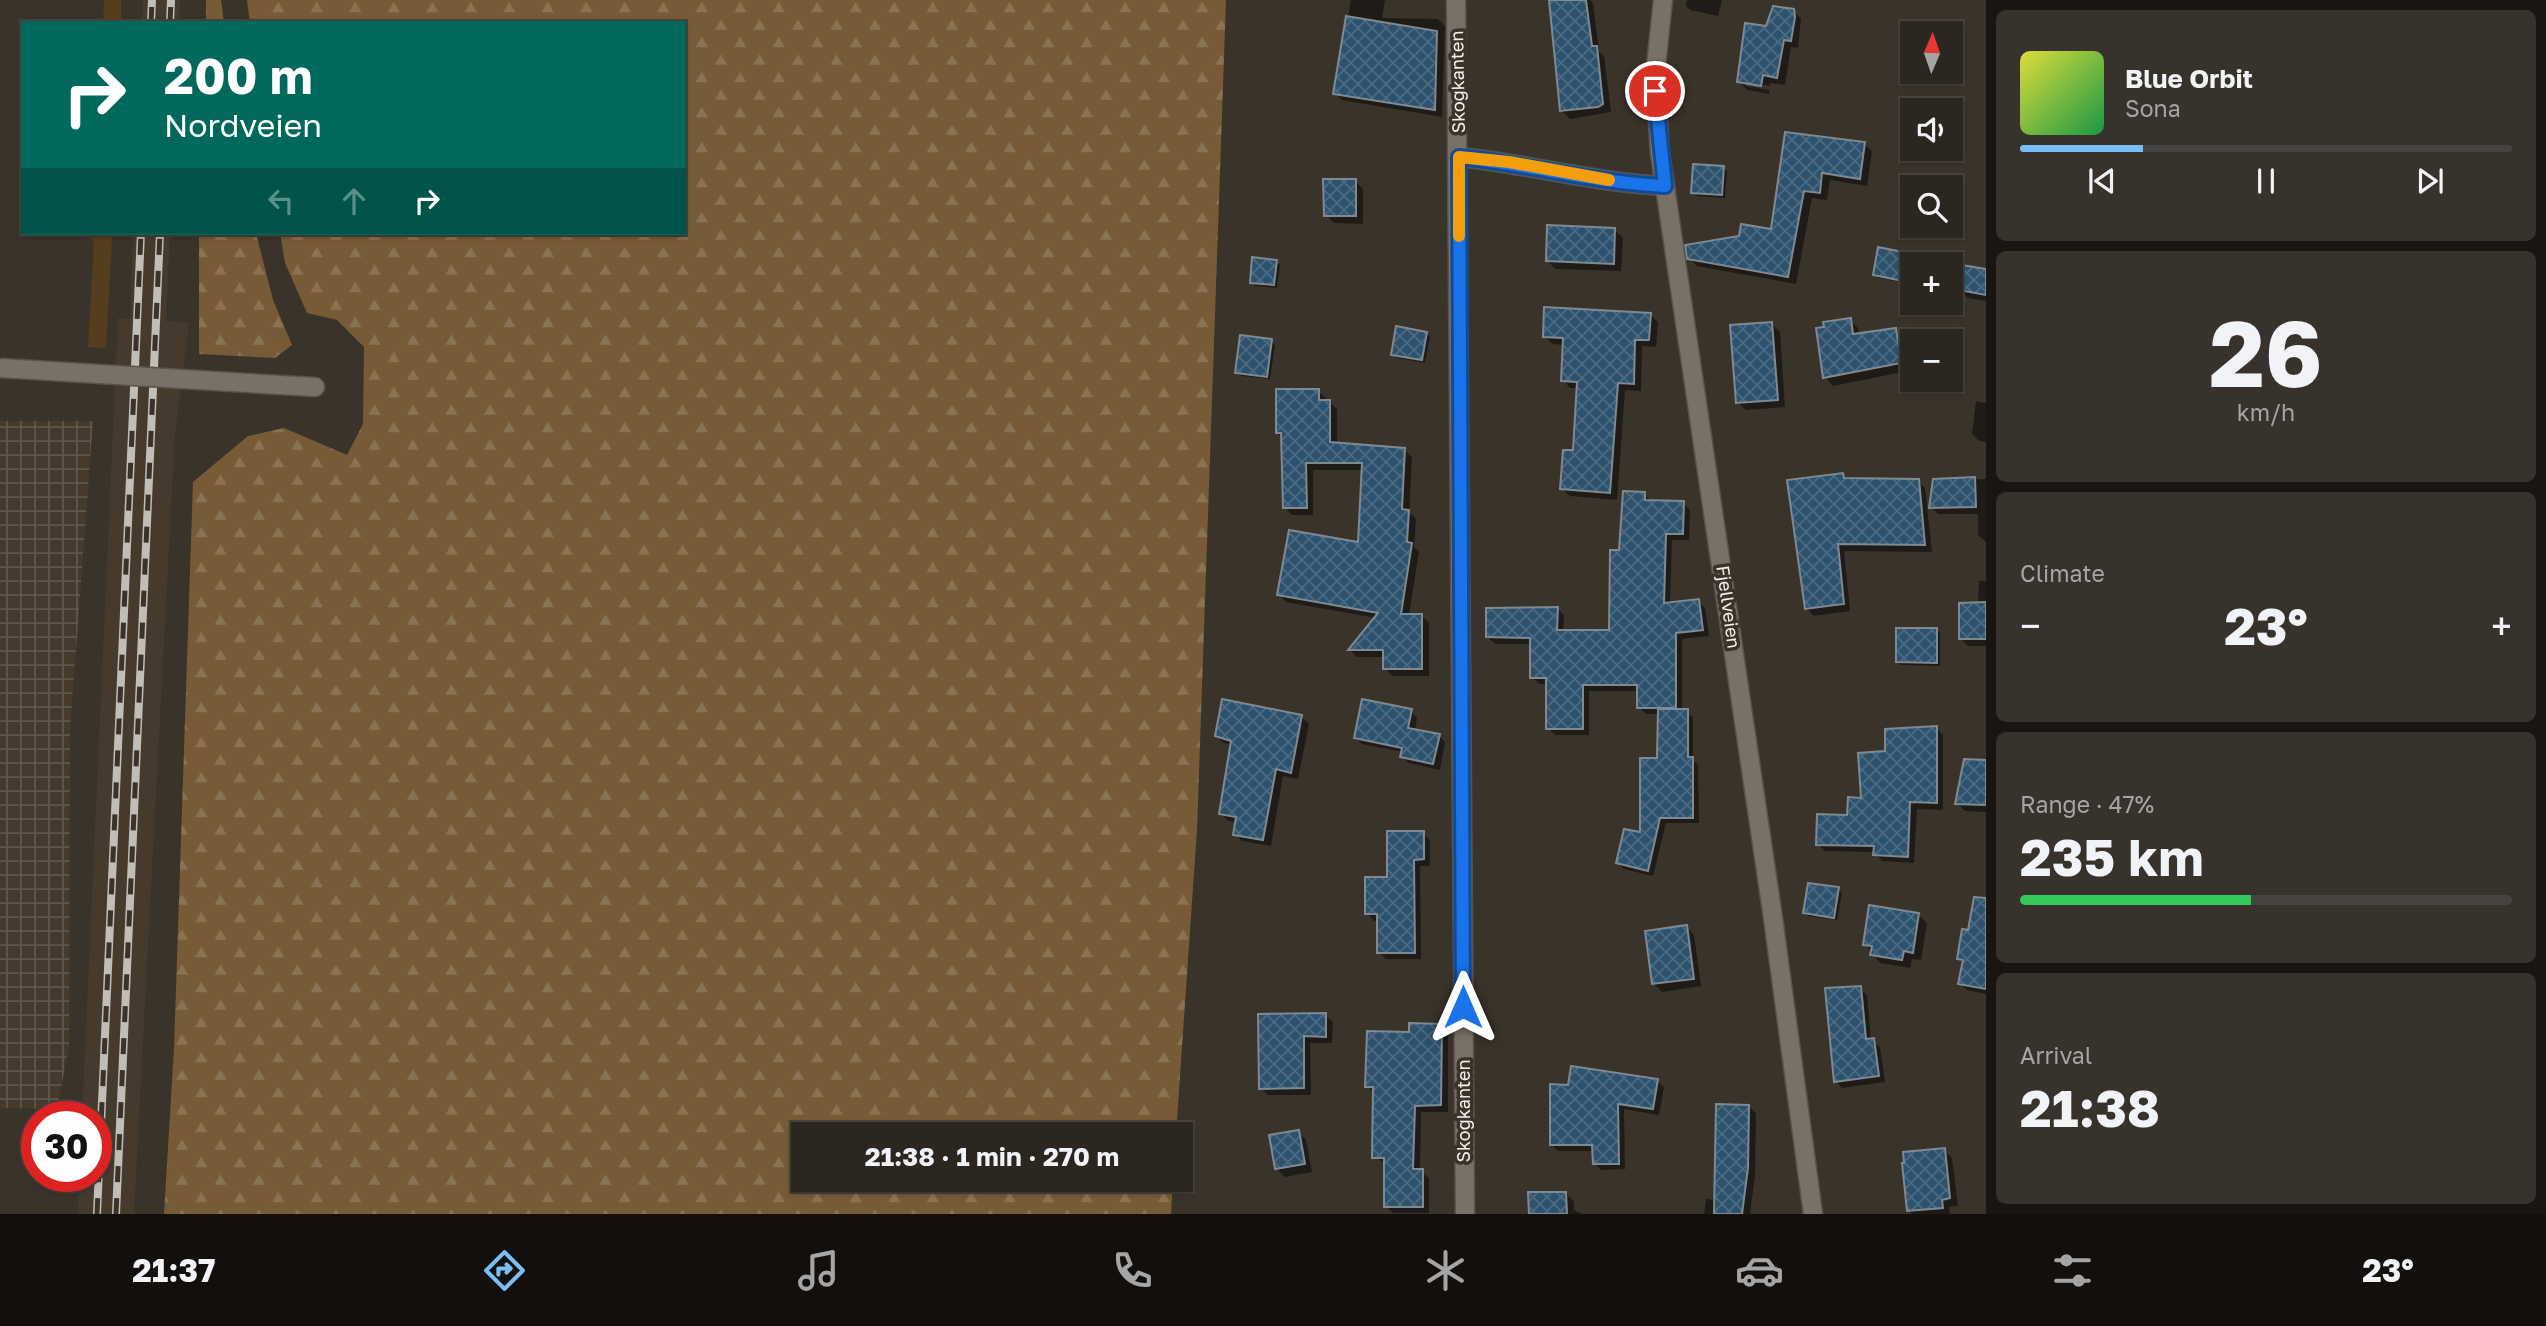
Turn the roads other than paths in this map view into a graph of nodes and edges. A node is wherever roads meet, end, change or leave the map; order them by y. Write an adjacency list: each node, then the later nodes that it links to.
1 (1456, 0): 3 (street, Skogkanten)
2 (1663, 0): 4 (street, Fjellveien)
3 (1459, 157): 4 (street); 7 (street, Skogkanten)
4 (1665, 186): 8 (street, Fjellveien)
5 (0, 368): 6 (street, bridge)
6 (316, 387)
7 (1465, 1214)
8 (1813, 1214)

